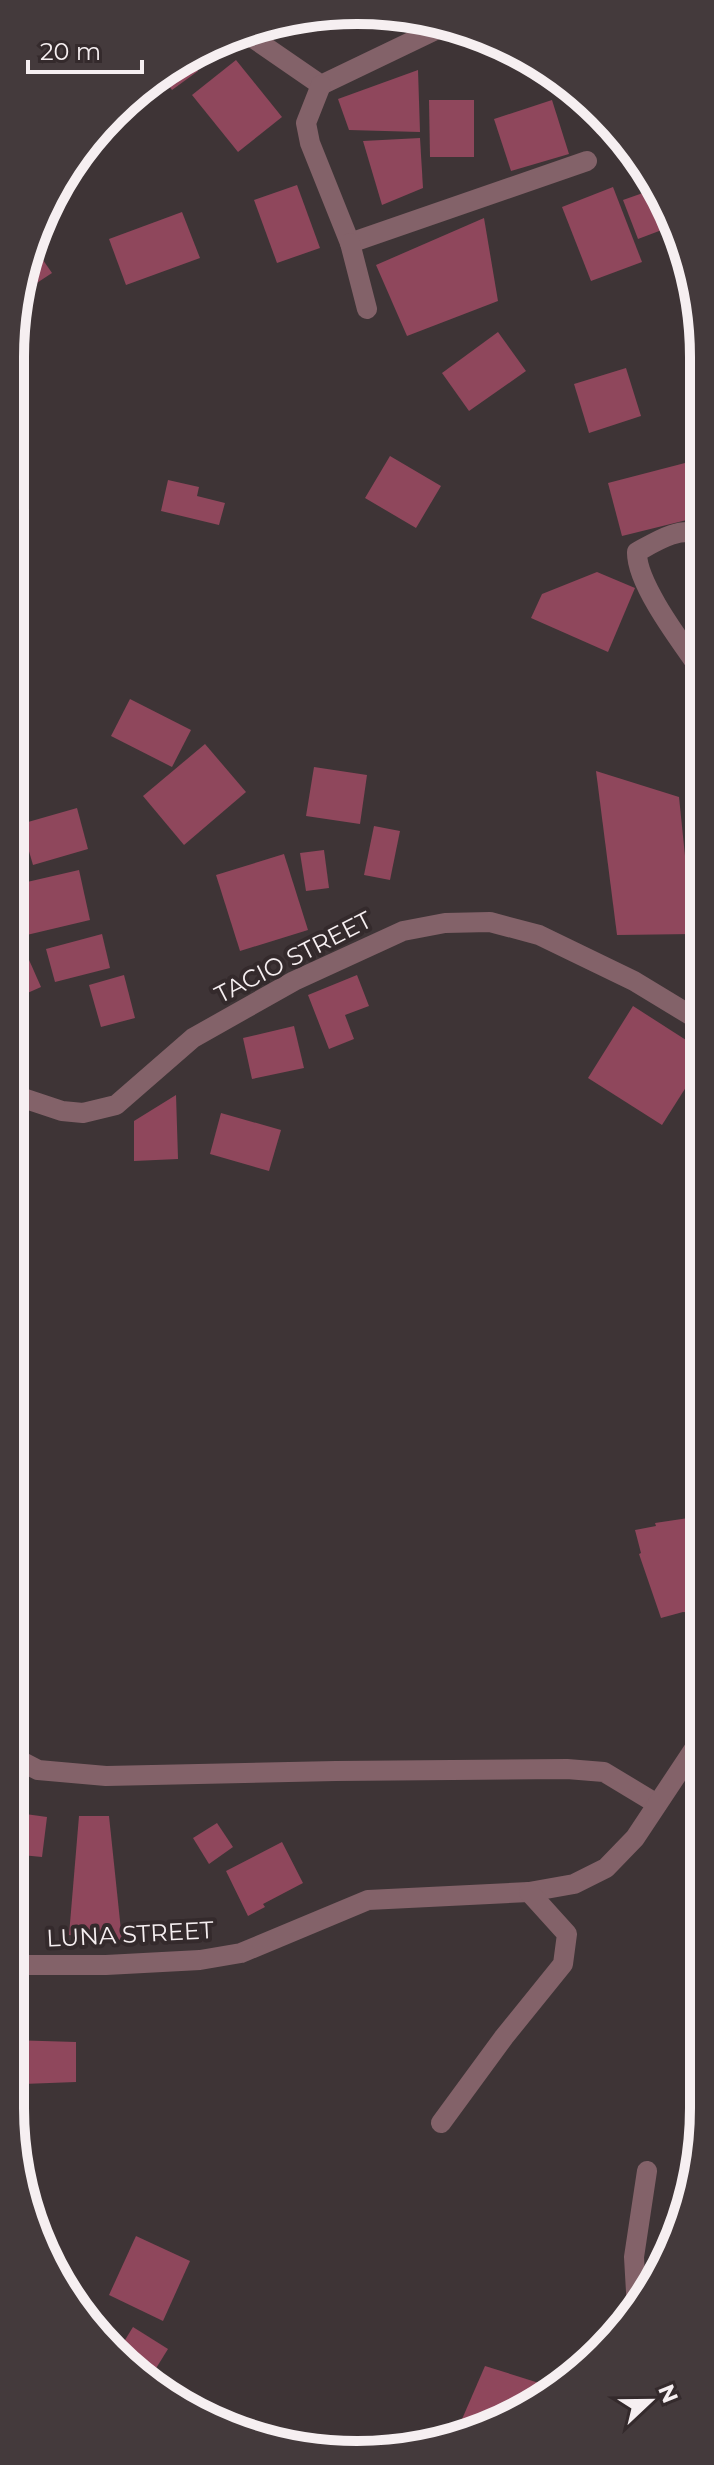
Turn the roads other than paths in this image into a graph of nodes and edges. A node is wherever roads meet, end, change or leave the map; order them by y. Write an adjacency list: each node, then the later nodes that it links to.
1 (431, 32): 3 (street)
2 (256, 40): 3 (street)
3 (321, 85): 5 (street)
4 (587, 161): 5 (street)
5 (350, 243): 6 (street)
6 (367, 309)
7 (690, 533): 8 (street)
8 (690, 655)
9 (690, 1015): 10 (street, TACIO STREET)
10 (24, 1098)
11 (690, 1755): 13 (street, LUNA STREET)
12 (24, 1763): 13 (street)
13 (657, 1804): 14 (street, LUNA STREET)
14 (529, 1892): 15 (street, LUNA STREET); 16 (street)
15 (24, 1965)
16 (441, 2123)
17 (647, 2171): 18 (street)
18 (636, 2290)

